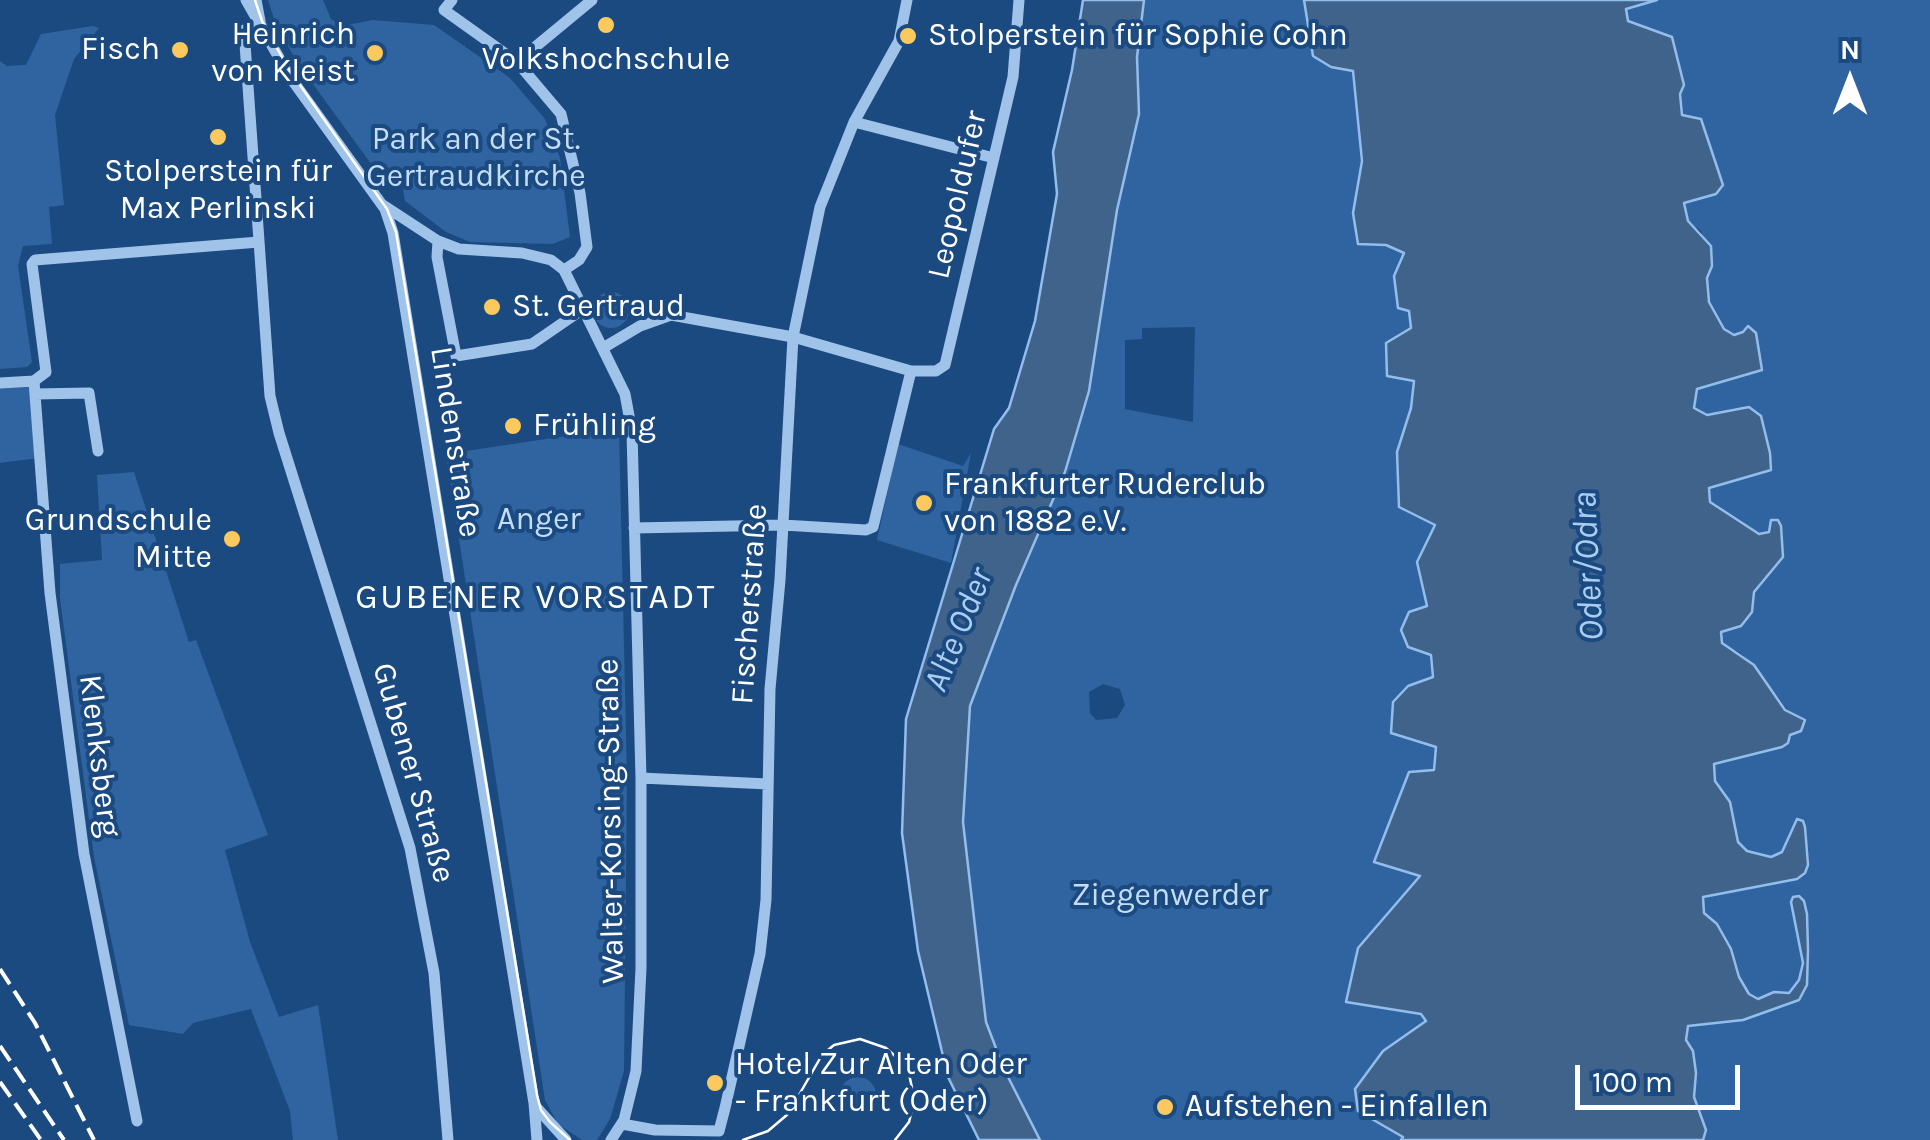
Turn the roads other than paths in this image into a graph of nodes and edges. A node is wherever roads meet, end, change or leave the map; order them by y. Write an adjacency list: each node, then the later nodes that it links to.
1 (246, 0): 7 (street, Lindenstraße)
2 (256, 0): 7 (street, Lindenstraße)
3 (592, 0): 8 (street)
4 (907, 0): 9 (street, Fischerstraße)
5 (1019, 0): 10 (street, Leopoldufer)
6 (448, 5): 8 (street)
7 (261, 25): 11 (street, Lindenstraße); 13 (street, Gubener Straße)
8 (517, 62): 14 (street)
9 (854, 122): 10 (street); 16 (street, Fischerstraße)
10 (994, 158): 18 (street, Leopoldufer)
11 (380, 202): 12 (street); 26 (street, Lindenstraße)
12 (438, 241): 14 (street); 15 (street)
13 (259, 242): 20 (street, Klenksberg); 29 (street, Gubener Straße)
14 (564, 270): 15 (street, Walter-Korsing-Straße)
15 (583, 309): 17 (street, Walter-Korsing-Straße)
16 (793, 337): 17 (street); 18 (street); 22 (street, Fischerstraße)
17 (603, 348): 23 (street, Walter-Korsing-Straße)
18 (911, 371): 22 (street)
19 (0, 383): 20 (street)
20 (34, 387): 21 (street); 27 (street, Klenksberg)
21 (98, 451)
22 (783, 525): 23 (street); 25 (street, Fischerstraße)
23 (634, 528): 24 (street, Walter-Korsing-Straße)
24 (641, 778): 25 (street); 28 (street, Walter-Korsing-Straße)
25 (768, 784): 28 (street, Fischerstraße)
26 (534, 1103): 30 (street, Lindenstraße); 31 (street)
27 (137, 1121)
28 (622, 1124): 32 (street, Walter-Korsing-Straße)
29 (448, 1140)
30 (537, 1140)
31 (566, 1140)
32 (611, 1140)

